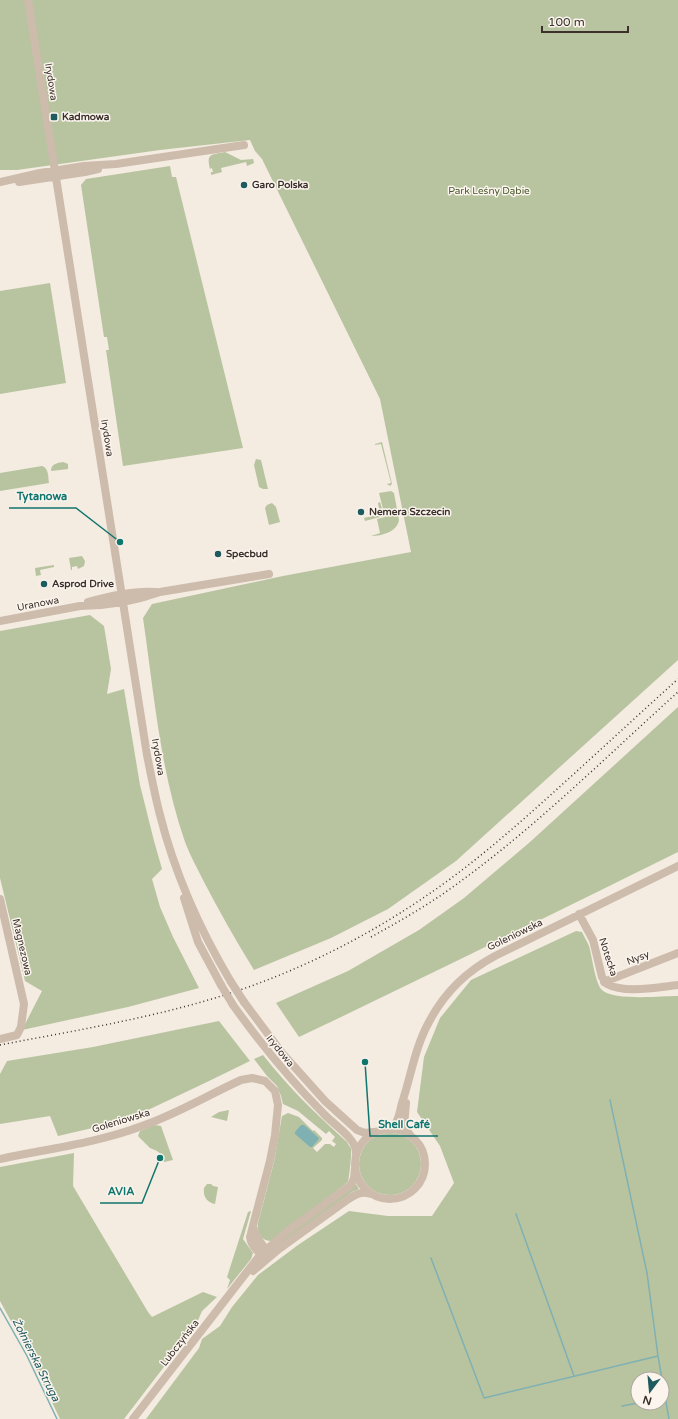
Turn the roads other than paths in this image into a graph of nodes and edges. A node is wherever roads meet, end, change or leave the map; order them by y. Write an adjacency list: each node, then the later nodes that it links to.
1 (28, 0): 4 (street, Irydowa)
2 (244, 145): 3 (street)
3 (116, 164): 4 (street); 5 (street)
4 (56, 174): 5 (street); 6 (street); 7 (street, Irydowa)
5 (76, 174): 7 (street)
6 (0, 183)
7 (59, 194): 10 (street, Irydowa)
8 (269, 574): 9 (street)
9 (160, 592): 10 (street); 11 (street)
10 (123, 598): 11 (street); 12 (street, Irydowa); 13 (street, Uranowa)
11 (143, 598): 12 (street)
12 (126, 620): 15 (street, Irydowa)
13 (0, 621)
14 (678, 866): 17 (street, Goleniowska)
15 (179, 876): 23 (street, Irydowa, bridge); 25 (street, Irydowa, bridge)
16 (0, 899): 21 (street, Magnezowa)
17 (579, 914): 19 (street, Notecka); 22 (street, Goleniowska)
18 (678, 953): 19 (street, Nysy)
19 (604, 982): 20 (street, Notecka)
20 (678, 985)
21 (0, 1039)
22 (412, 1072): 23 (street, Goleniowska); 24 (street, Goleniowska)
23 (380, 1130): 24 (street); 25 (street)
24 (410, 1134): 28 (street)
25 (356, 1158): 27 (street)
26 (0, 1159): 29 (street, Goleniowska)
27 (356, 1168): 28 (street); 29 (street, Lubczyńska)
28 (374, 1195): 29 (street, Lubczyńska)
29 (265, 1254): 30 (street, Lubczyńska)
30 (133, 1419)

